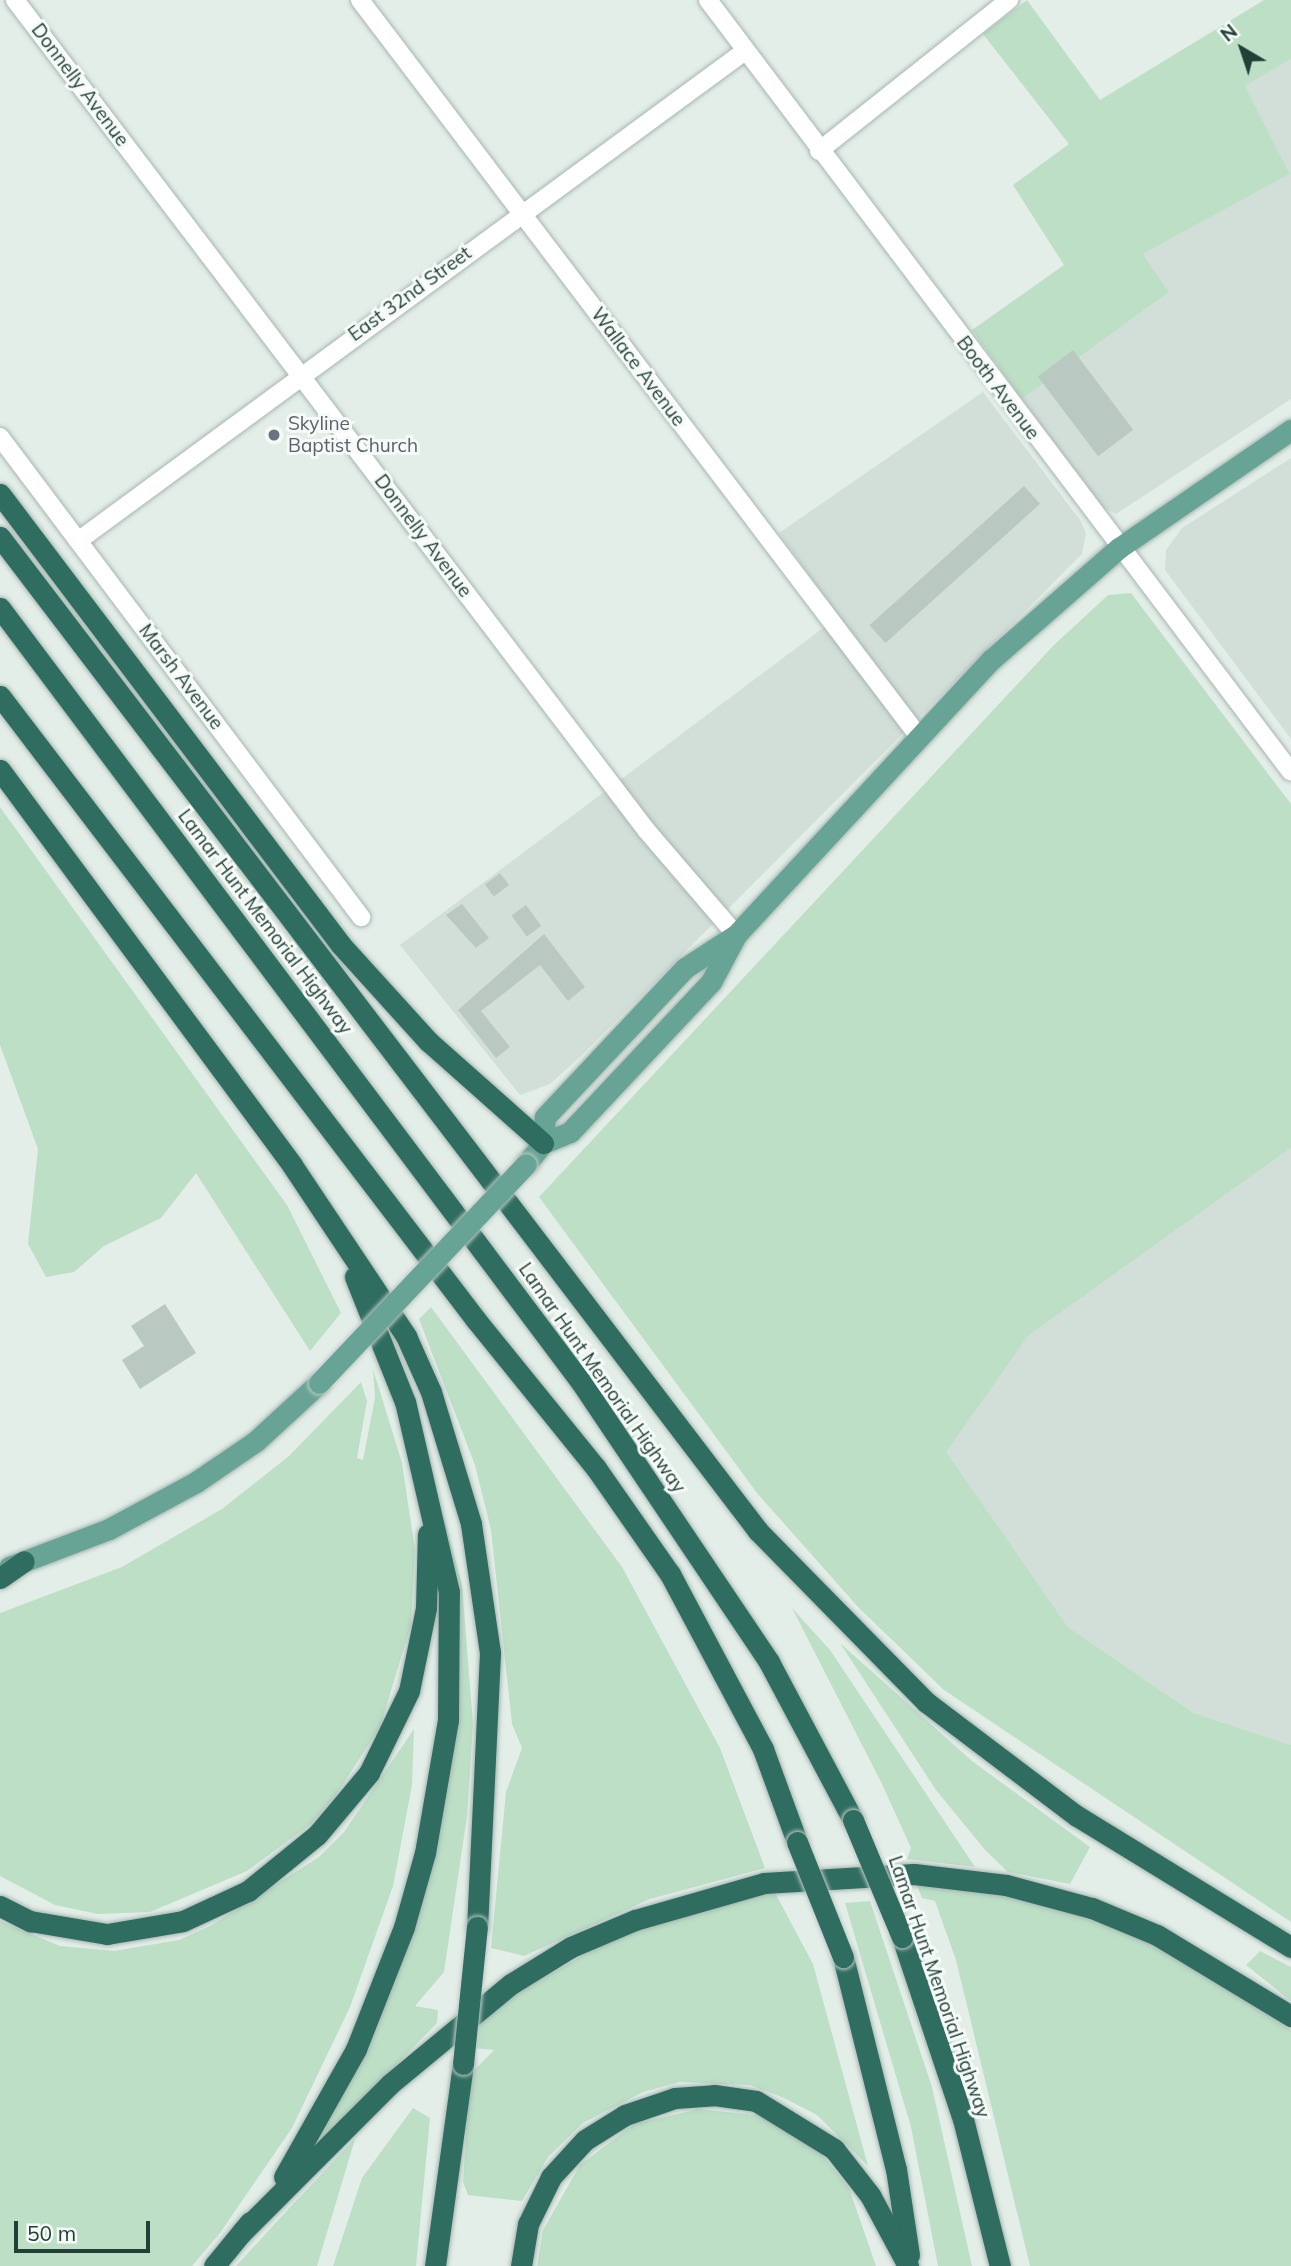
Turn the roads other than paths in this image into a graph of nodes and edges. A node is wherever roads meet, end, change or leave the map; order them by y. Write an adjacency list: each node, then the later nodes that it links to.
1 (15, 0): 8 (street, Donnelly Avenue)
2 (360, 0): 7 (street, Wallace Avenue)
3 (708, 0): 5 (street, Booth Avenue)
4 (1009, 0): 6 (street)
5 (745, 51): 6 (street, Booth Avenue); 7 (street, East 32nd Street)
6 (819, 151): 14 (street, Booth Avenue)
7 (521, 213): 8 (street, East 32nd Street); 17 (street, Wallace Avenue)
8 (301, 375): 13 (street, East 32nd Street); 21 (street, Donnelly Avenue)
9 (1291, 430): 14 (main road)
10 (0, 438): 13 (street, Marsh Avenue)
11 (0, 494): 22 (highway)
12 (0, 537): 29 (highway)
13 (78, 541): 20 (street, Marsh Avenue)
14 (1119, 548): 17 (main road); 19 (street, Booth Avenue)
15 (0, 608): 36 (highway, Lamar Hunt Memorial Highway, bridge)
16 (0, 696): 35 (highway, bridge)
17 (917, 734): 21 (main road)
18 (0, 770): 23 (highway)
19 (1291, 772)
20 (361, 916)
21 (736, 935): 22 (main road)
22 (543, 1143): 25 (main road, bridge)
23 (292, 1165): 24 (highway); 33 (highway, bridge)
24 (429, 1501): 28 (highway); 31 (highway)
25 (24, 1561): 26 (main road); 27 (highway)
26 (0, 1569)
27 (0, 1578)
28 (0, 1906)
29 (1291, 1947)
30 (1291, 2016): 31 (highway)
31 (241, 2233): 32 (highway)
32 (214, 2266)
33 (435, 2266)
34 (521, 2266): 35 (highway)
35 (909, 2266)
36 (1000, 2266)

